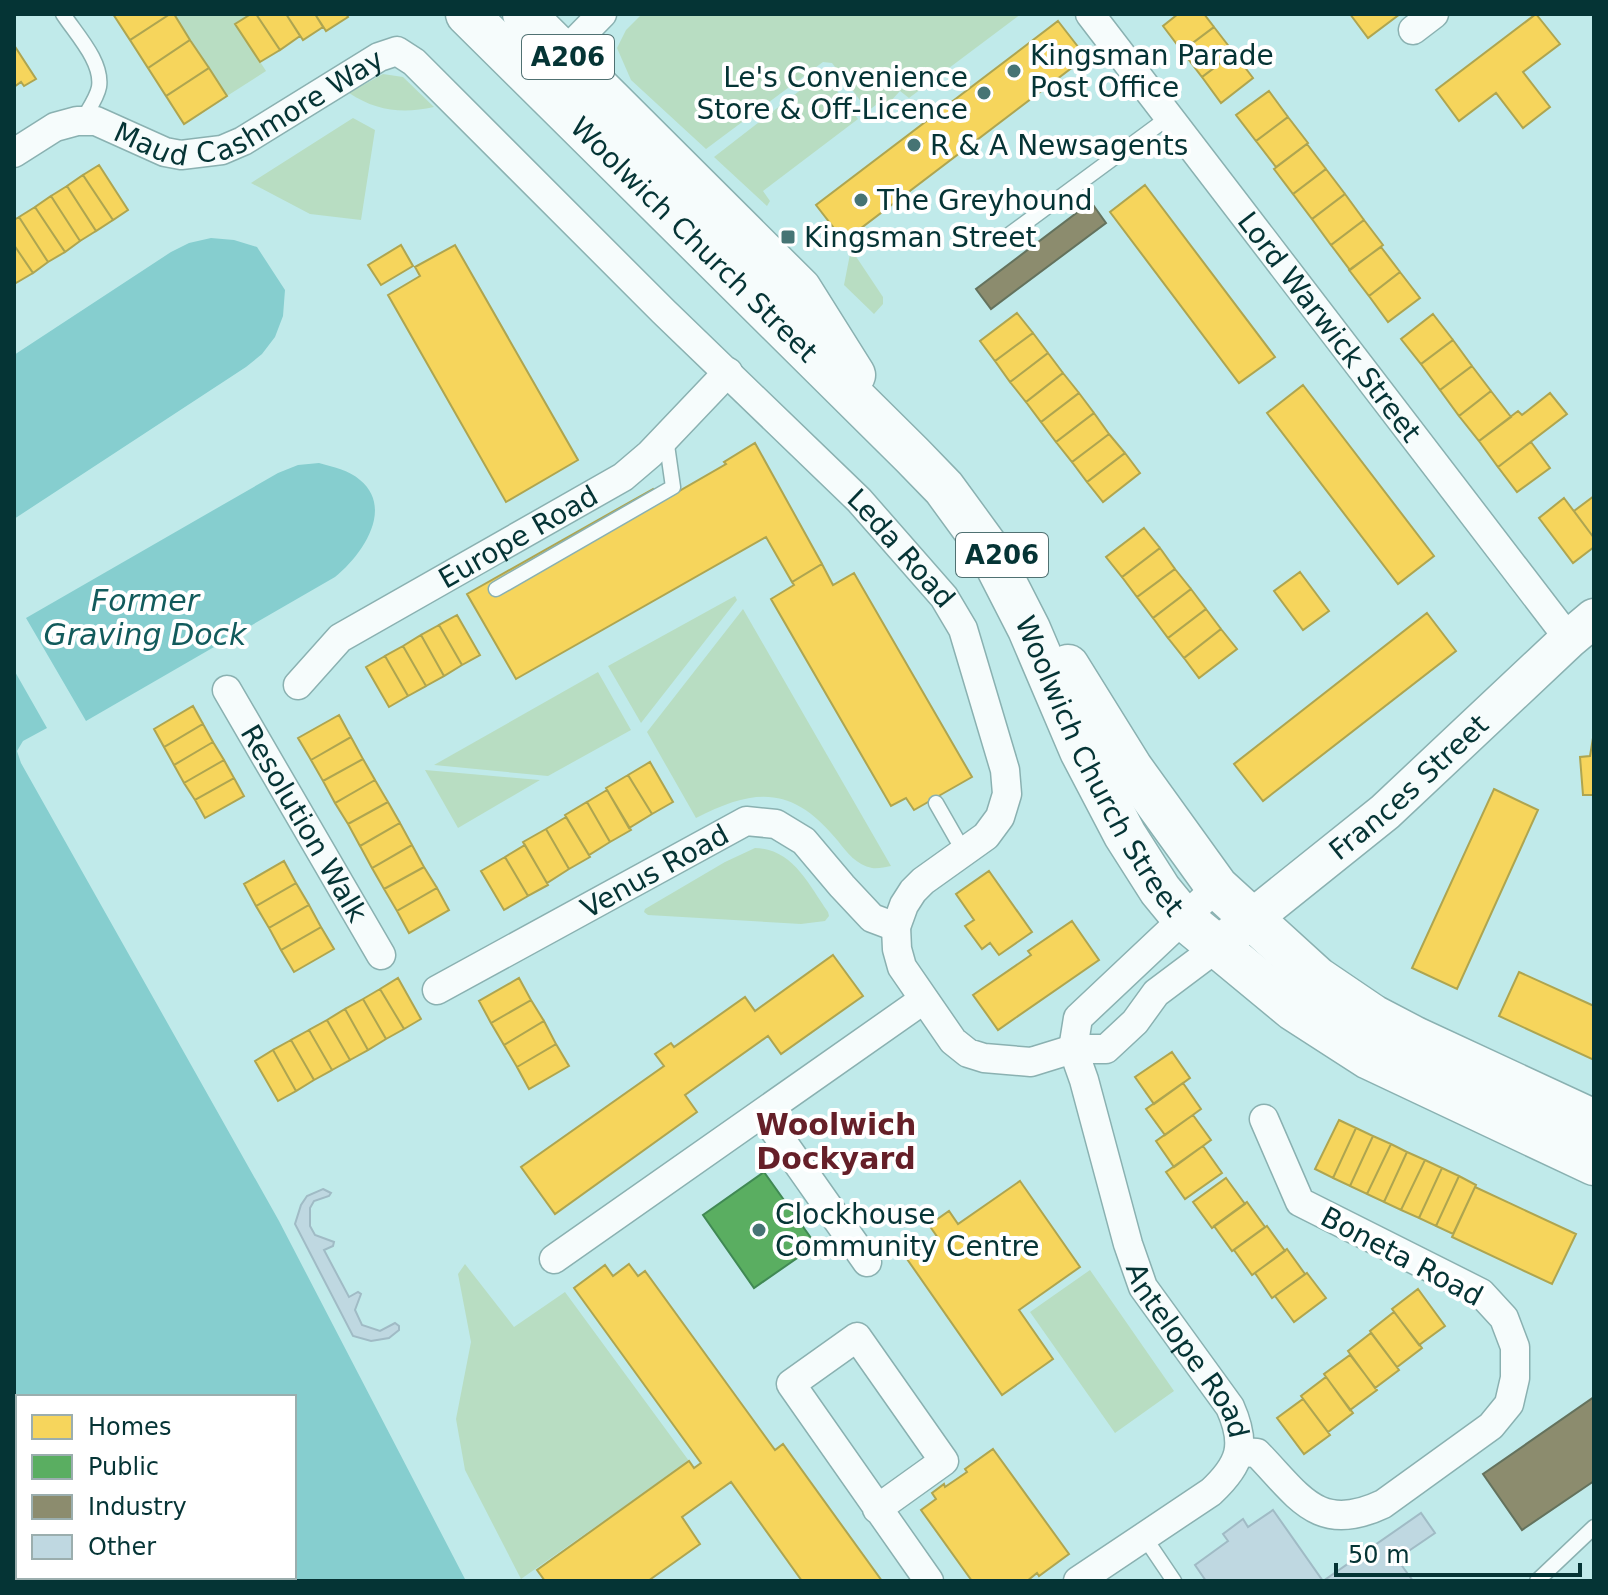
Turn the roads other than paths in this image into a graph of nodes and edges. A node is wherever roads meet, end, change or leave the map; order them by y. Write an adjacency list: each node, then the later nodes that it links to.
1 (63, 14): 9 (lane)
2 (467, 14): 7 (main road, Woolwich Church Street / A206)
3 (524, 14): 7 (main road, Woolwich Church Street / A206)
4 (602, 14): 7 (street)
5 (1090, 14): 8 (street, Lord Warwick Street)
6 (397, 51): 9 (street, Maud Cashmore Way); 12 (street, Leda Road)
7 (549, 67): 20 (main road, Woolwich Church Street / A206); 21 (main road, Woolwich Church Street / A206)
8 (1169, 117): 11 (lane); 15 (street, Lord Warwick Street)
9 (82, 121): 10 (street, Maud Cashmore Way)
10 (14, 153)
11 (1002, 240)
12 (728, 372): 13 (street, Europe Road); 19 (street, Leda Road)
13 (666, 438): 14 (lane); 16 (street, Europe Road)
14 (496, 589)
15 (1582, 629): 22 (street, Frances Street)
16 (298, 685)
17 (227, 690): 25 (street, Resolution Walk)
18 (936, 803): 19 (lane)
19 (964, 852): 23 (street, Leda Road)
20 (1217, 887): 21 (street); 22 (main road, Woolwich Church Street / A206)
21 (1183, 918): 24 (main road, Woolwich Church Street / A206); 28 (street)
22 (1253, 918): 24 (street, Frances Street); 31 (main road, Woolwich Church Street / A206)
23 (896, 927): 26 (street, Venus Road); 27 (street)
24 (1216, 948): 28 (street); 32 (main road, Woolwich Church Street / A206)
25 (381, 955)
26 (437, 990)
27 (923, 1000): 28 (street); 29 (street)
28 (1073, 1049): 35 (street, Antelope Road)
29 (763, 1114): 33 (street); 34 (street)
30 (1264, 1119): 35 (street, Boneta Road)
31 (1594, 1121)
32 (1594, 1164)
33 (554, 1259)
34 (867, 1262)
35 (1240, 1452): 38 (street, Antelope Road)
36 (877, 1509): 36 (street); 39 (street)
37 (1594, 1527): 42 (lane)
38 (1145, 1538): 40 (street, Antelope Road); 41 (lane)
39 (929, 1581)
40 (1078, 1581)
41 (1174, 1581)
42 (1537, 1581)

